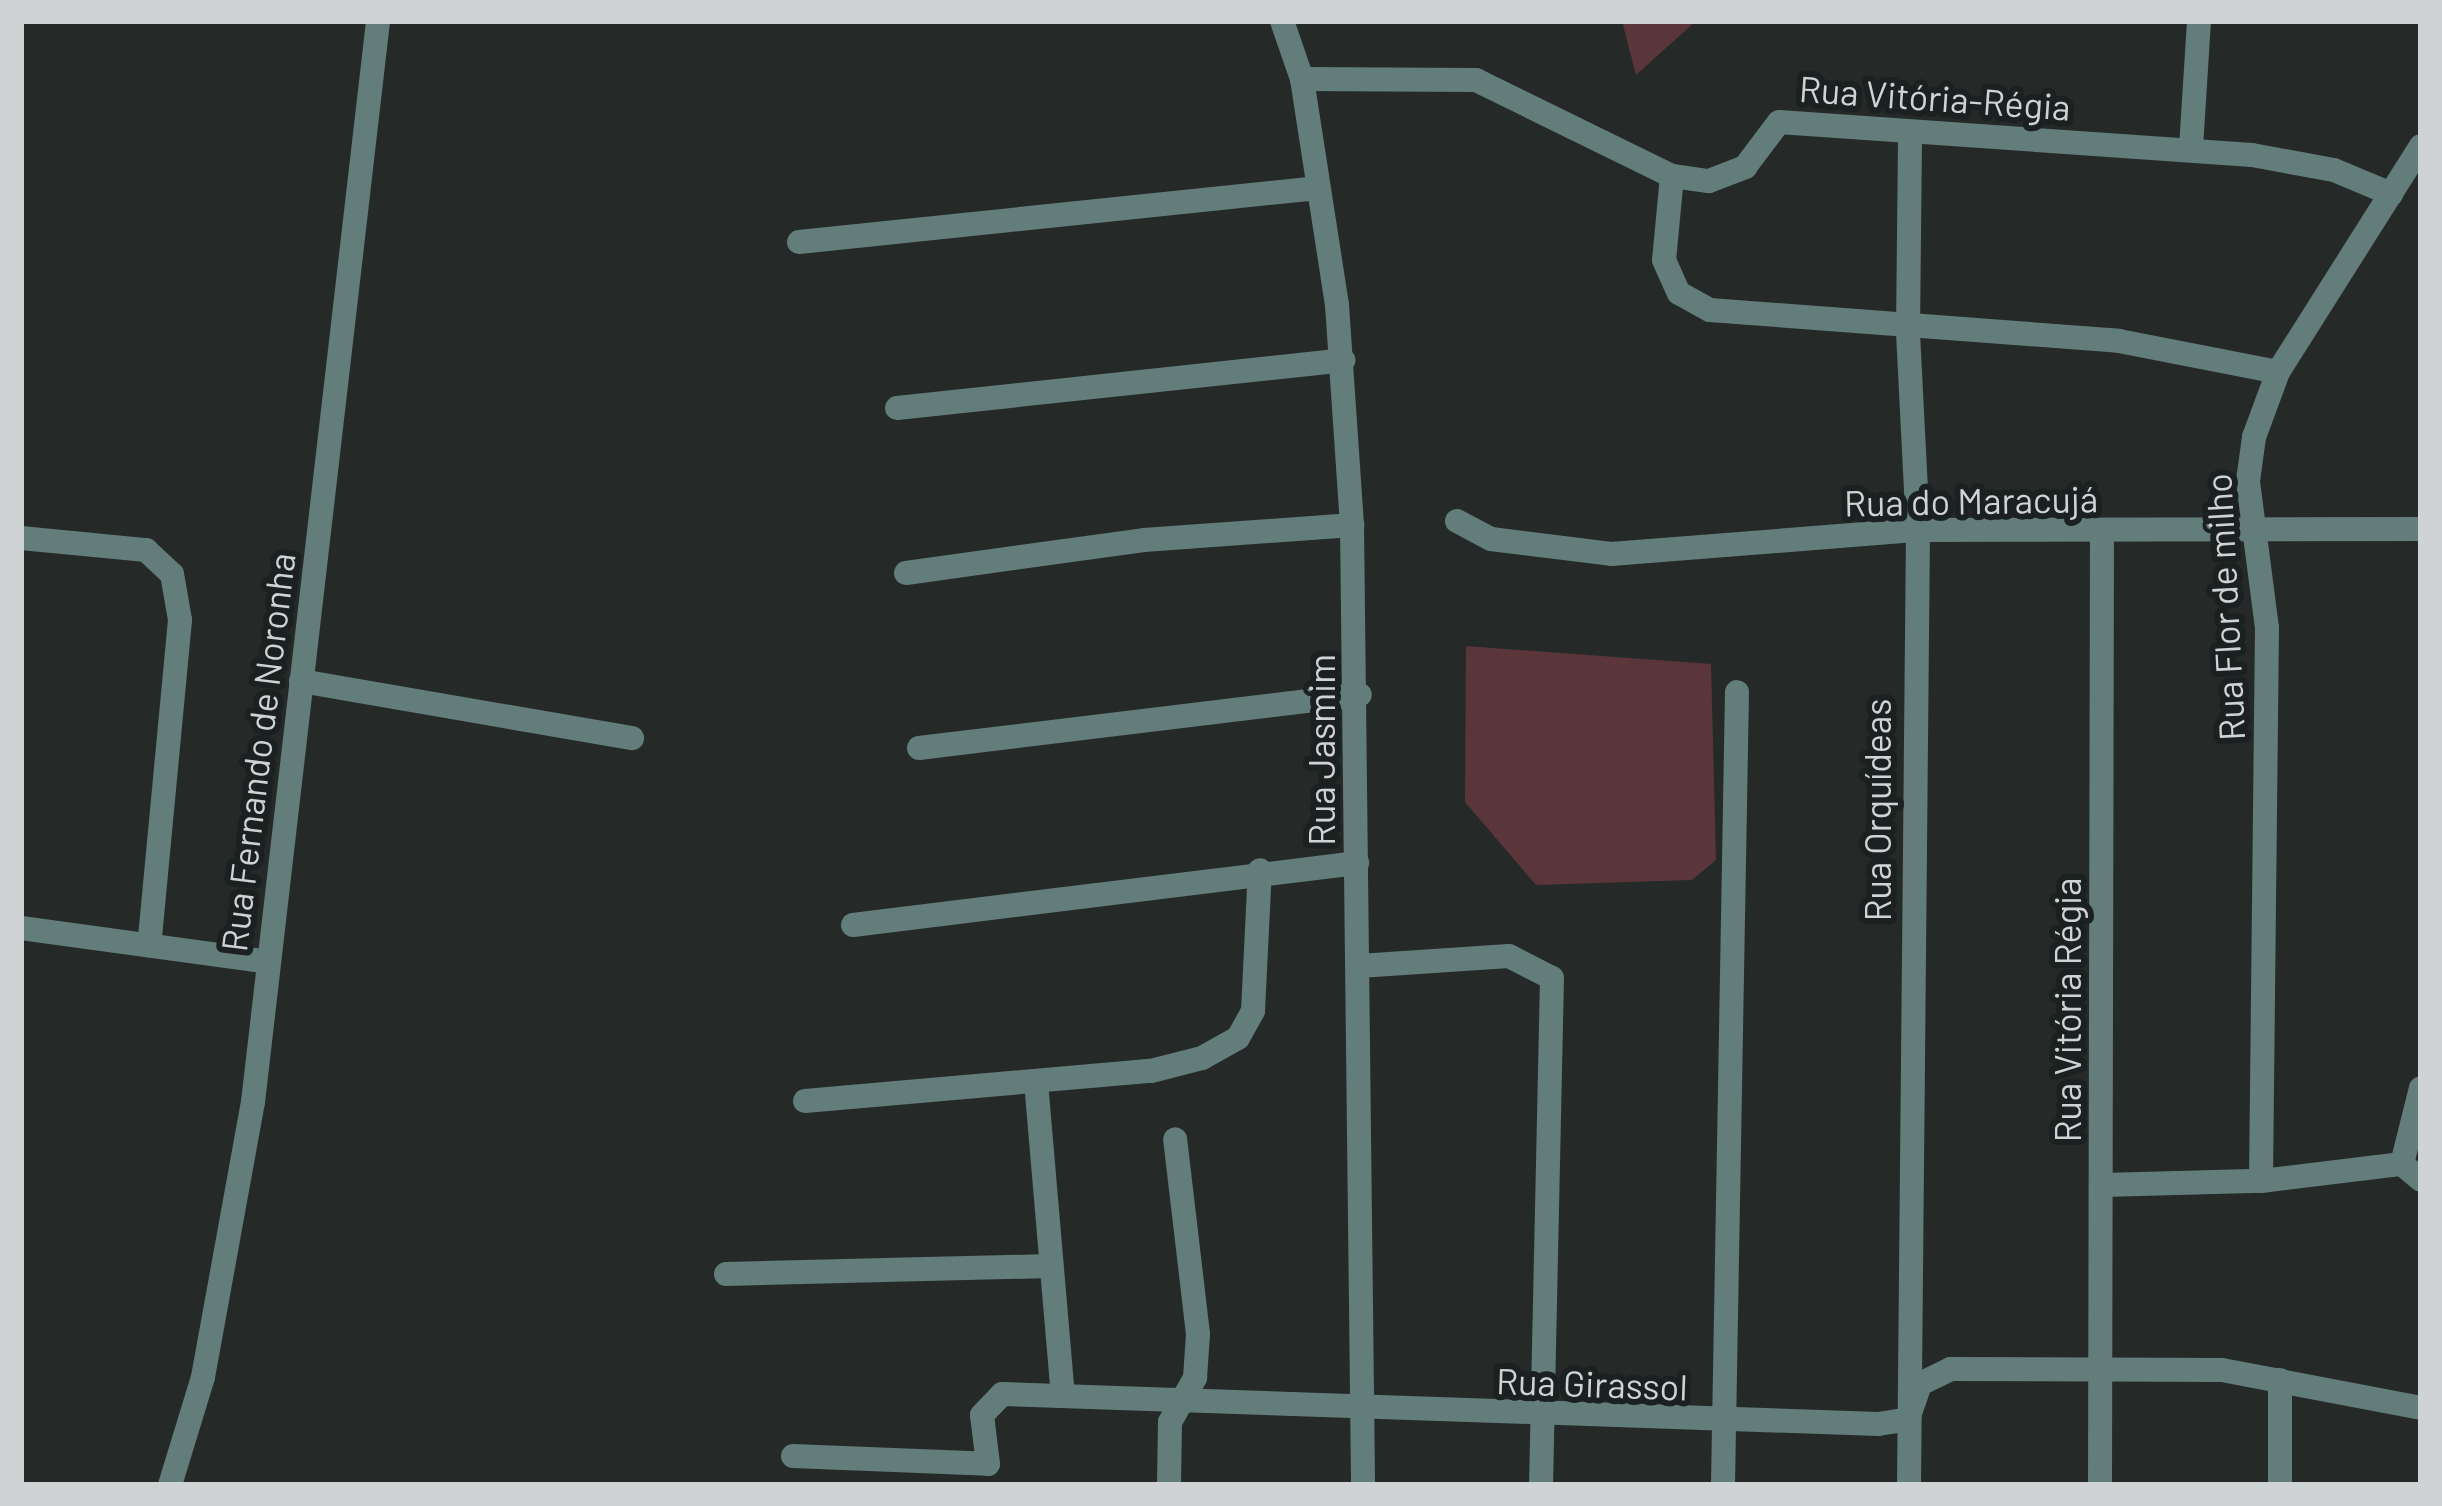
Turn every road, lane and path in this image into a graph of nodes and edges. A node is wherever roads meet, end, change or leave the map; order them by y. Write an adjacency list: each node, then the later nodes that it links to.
1 (378, 21): 24 (street, Rua Fernando de Noronha)
2 (1282, 21): 4 (street, Rua Jasmim)
3 (2199, 21): 7 (street)
4 (1302, 79): 8 (street, Rua Vitória-Régia); 9 (street, Rua Jasmim)
5 (1910, 137): 7 (street, Rua Vitória-Régia); 8 (street, Rua Vitória-Régia); 12 (street, Rua Orquídeas)
6 (2421, 146): 10 (street, Rua Flor de milho)
7 (2191, 148): 10 (street, Rua Vitória-Régia)
8 (1672, 176): 12 (street)
9 (1318, 188): 11 (street); 13 (street, Rua Jasmim)
10 (2391, 194): 14 (street, Rua Flor de milho)
11 (799, 242)
12 (1908, 330): 14 (street); 19 (street, Rua Orquídeas)
13 (1343, 360): 15 (street); 17 (street, Rua Jasmim)
14 (2278, 372): 20 (street, Rua Flor de milho)
15 (897, 408)
16 (1456, 521): 19 (street, Rua do Maracujá)
17 (1352, 525): 23 (street); 26 (street, Rua Jasmim)
18 (2421, 529): 20 (street, Rua do Maracujá)
19 (1918, 530): 21 (street, Rua do Maracujá); 52 (street, Rua Orquídeas)
20 (2256, 531): 21 (street, Rua do Maracujá); 41 (street, Rua Flor de milho)
21 (2102, 534): 42 (street, Rua Vitória Régia)
22 (21, 538): 33 (street)
23 (906, 573)
24 (301, 681): 27 (street); 34 (street, Rua Fernando de Noronha)
25 (1737, 692): 53 (street)
26 (1360, 695): 28 (street); 29 (street, Rua Jasmim)
27 (632, 738)
28 (919, 748)
29 (1357, 863): 30 (street); 35 (street, Rua Jasmim)
30 (1260, 870): 31 (street); 36 (street)
31 (853, 925)
32 (21, 928): 33 (street)
33 (149, 946): 34 (street)
34 (269, 962): 56 (street, Rua Fernando de Noronha)
35 (1359, 966): 49 (street, Rua Jasmim); 51 (street)
36 (1036, 1082): 38 (street); 43 (street)
37 (2421, 1088): 40 (street)
38 (805, 1101)
39 (1174, 1139): 48 (street)
40 (2411, 1172): 41 (street)
41 (2261, 1181): 42 (street)
42 (2103, 1185): 45 (street, Rua Vitória Régia)
43 (1049, 1267): 44 (street); 47 (street)
44 (726, 1274)
45 (2100, 1370): 46 (street); 52 (street); 62 (street, Rua Vitória Régia)
46 (2280, 1380): 50 (street); 63 (street)
47 (1063, 1396): 48 (street, Rua Girassol); 55 (street, Rua Girassol)
48 (1175, 1402): 49 (street, Rua Girassol); 57 (street)
49 (1366, 1406): 51 (street, Rua Girassol); 58 (street, Rua Jasmim)
50 (2421, 1408)
51 (1541, 1418): 53 (street, Rua Girassol); 59 (street)
52 (1908, 1419): 53 (street, Rua Girassol); 61 (street, Rua Orquídeas)
53 (1723, 1424): 60 (street)
54 (793, 1456): 55 (street, Rua Girassol)
55 (989, 1474)
56 (170, 1485)
57 (1169, 1485)
58 (1363, 1485)
59 (1541, 1485)
60 (1723, 1485)
61 (1909, 1485)
62 (2100, 1485)
63 (2280, 1485)

